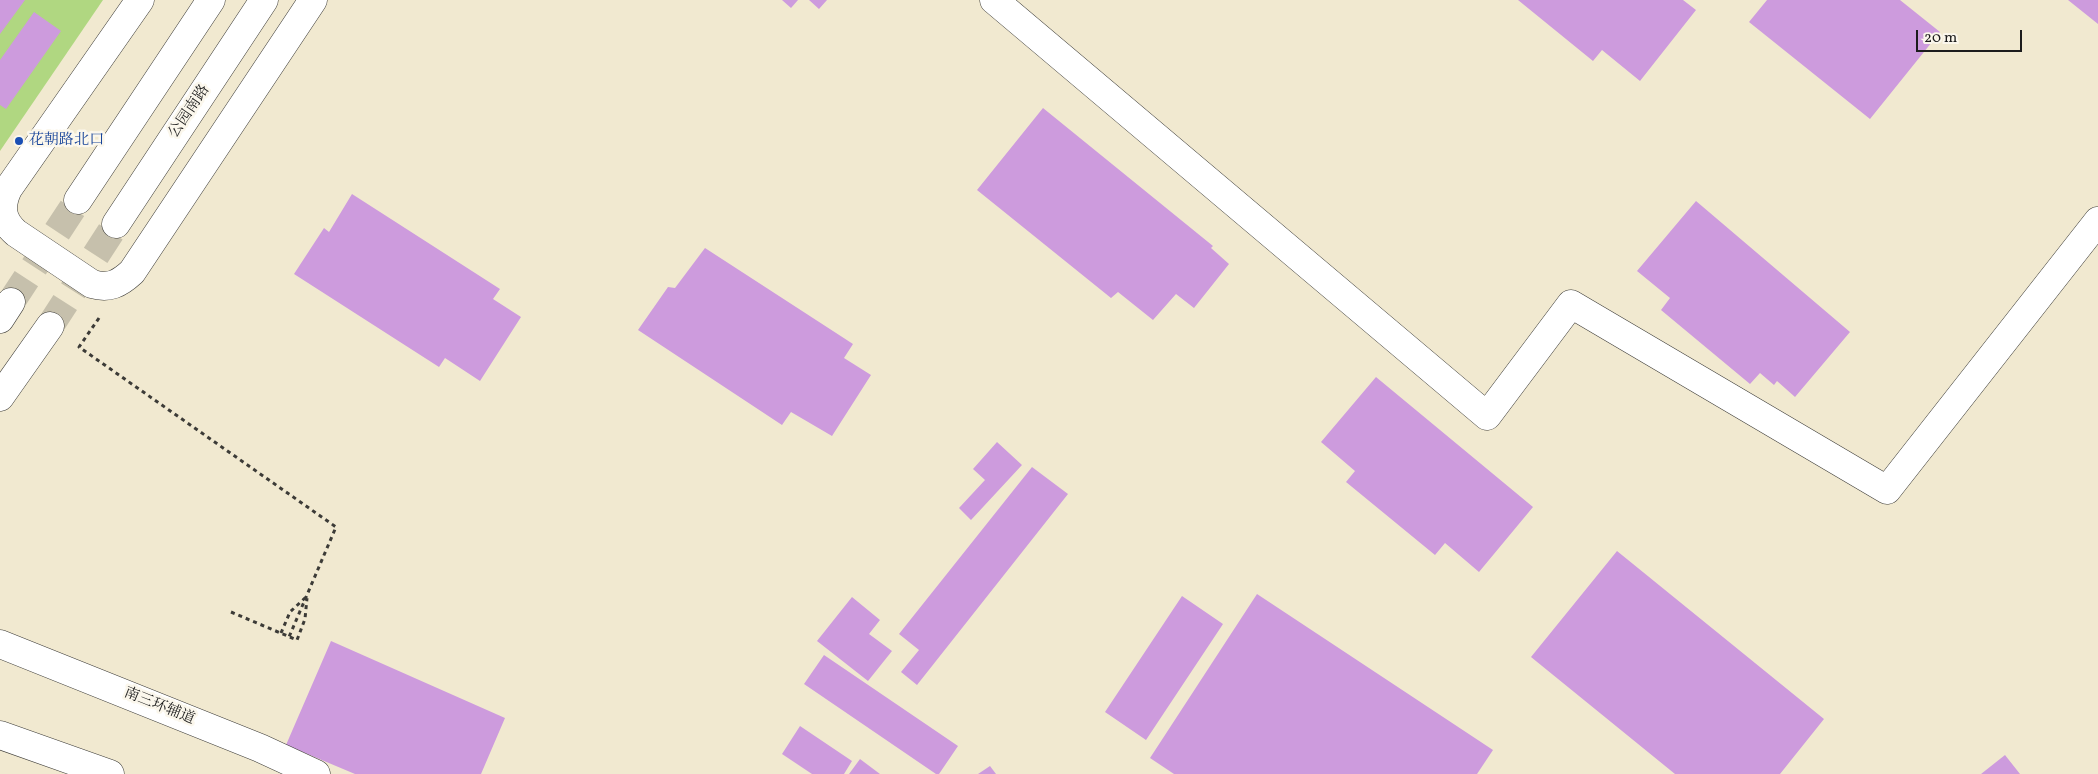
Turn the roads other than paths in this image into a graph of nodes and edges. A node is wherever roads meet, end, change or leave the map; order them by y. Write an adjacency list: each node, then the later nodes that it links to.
1 (140, 0): 4 (main road)
2 (212, 0): 6 (main road)
3 (264, 0): 8 (main road, 公园南路)
4 (312, 0)
5 (994, 0): 7 (main road)
6 (78, 200)
7 (2098, 221)
8 (116, 224)
9 (50, 326): 10 (main road)
10 (0, 397)
11 (0, 644): 14 (main road, 南三环辅道)
12 (0, 735): 13 (main road)
13 (110, 774)
14 (316, 774)

